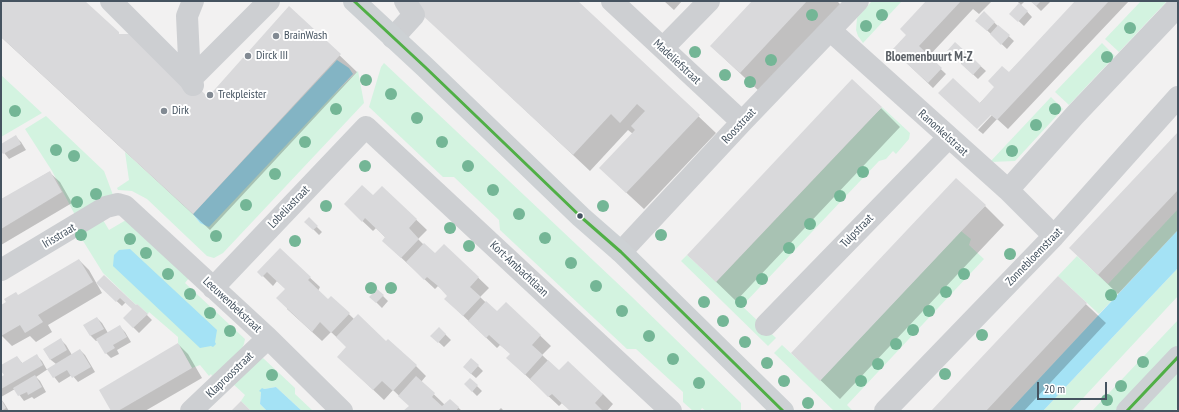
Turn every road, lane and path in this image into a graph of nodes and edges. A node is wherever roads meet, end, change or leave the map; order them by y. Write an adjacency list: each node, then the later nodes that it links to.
1 (111, 1): 13 (street)
2 (193, 1): 13 (street)
3 (269, 1): 13 (street)
4 (354, 1): 11 (street)
5 (405, 1): 11 (street)
6 (612, 1): 12 (street, Madeliefstraat)
7 (708, 1): 12 (street)
8 (858, 1): 10 (street, Roosstraat)
9 (1178, 6): 18 (street)
10 (831, 31): 15 (street, Roosstraat); 17 (street, Ranonkelstraat)
11 (393, 38): 21 (street)
12 (662, 48): 15 (street, Madeliefstraat)
13 (194, 86)
14 (1178, 97): 20 (street, Zonnebloemstraat)
15 (742, 122): 21 (street, Roosstraat)
16 (366, 127): 23 (street, Lobeliastraat); 30 (street, Kort-Ambachtlaan)
17 (948, 138): 18 (street, Ranonkelstraat); 24 (street, Tulpstraat)
18 (1008, 190): 20 (street, Ranonkelstraat)
19 (118, 204): 22 (street, Irisstraat); 23 (street, Leeuwenbekstraat)
20 (1054, 236): 31 (street, Zonnebloemstraat)
21 (621, 252): 27 (street)
22 (1, 270)
23 (213, 288): 25 (street, Leeuwenbekstraat)
24 (766, 325)
25 (268, 338): 28 (street, Klaproosstraat); 29 (street, Leeuwenbekstraat)
26 (1178, 357): 32 (street)
27 (778, 410)
28 (191, 411)
29 (342, 411)
30 (671, 411)
31 (885, 411)
32 (1127, 411)

